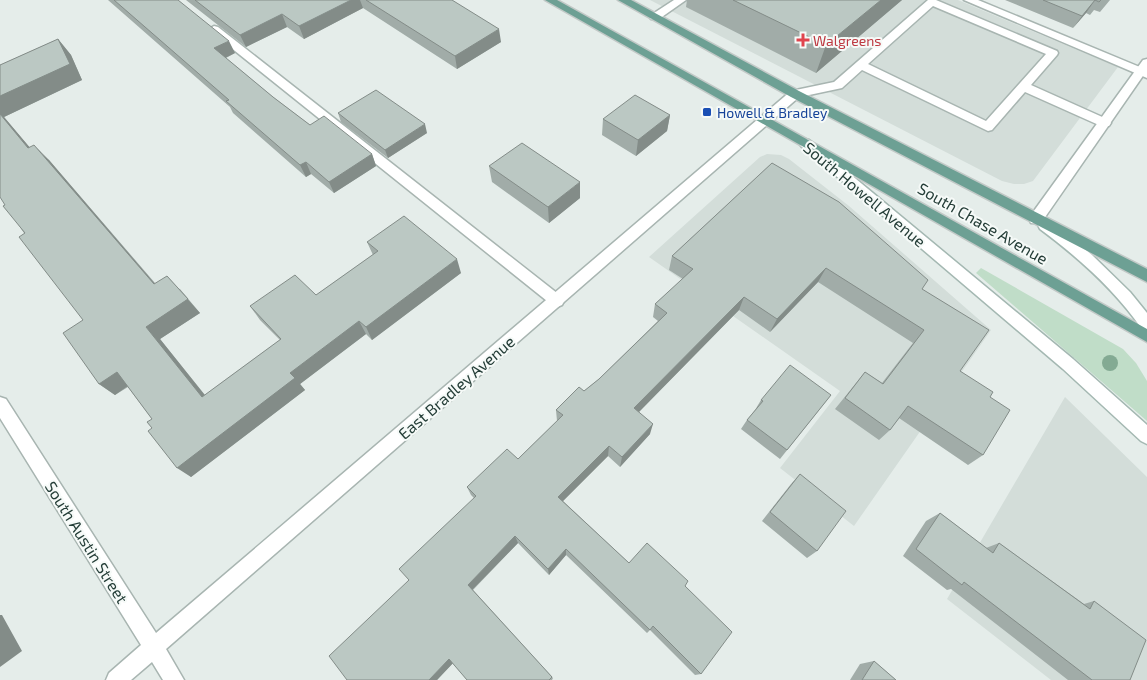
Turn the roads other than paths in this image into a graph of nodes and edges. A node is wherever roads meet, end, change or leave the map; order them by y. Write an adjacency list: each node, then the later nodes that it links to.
1 (550, 0): 11 (main road, South Howell Avenue)
2 (623, 0): 6 (main road)
3 (681, 0): 6 (street)
4 (969, 0): 8 (street)
5 (200, 18): 16 (street)
6 (655, 18): 10 (main road)
7 (861, 65): 9 (street); 9 (street); 10 (street)
8 (1145, 69): 12 (street)
9 (1023, 86): 12 (street)
10 (795, 94): 11 (street, East Bradley Avenue); 14 (main road)
11 (765, 121): 13 (main road, South Howell Avenue); 16 (street, East Bradley Avenue)
12 (1105, 123): 14 (street)
13 (802, 141): 18 (main road, South Chase Avenue); 20 (street, South Howell Avenue)
14 (1036, 219): 15 (main road, South Chase Avenue); 17 (street)
15 (1147, 276)
16 (557, 301): 21 (street, East Bradley Avenue)
17 (1147, 325)
18 (1147, 336)
19 (0, 404): 21 (street, South Austin Street)
20 (1147, 436)
21 (154, 648): 22 (street, East Bradley Avenue); 23 (street, South Austin Street)
22 (116, 680)
23 (174, 680)

